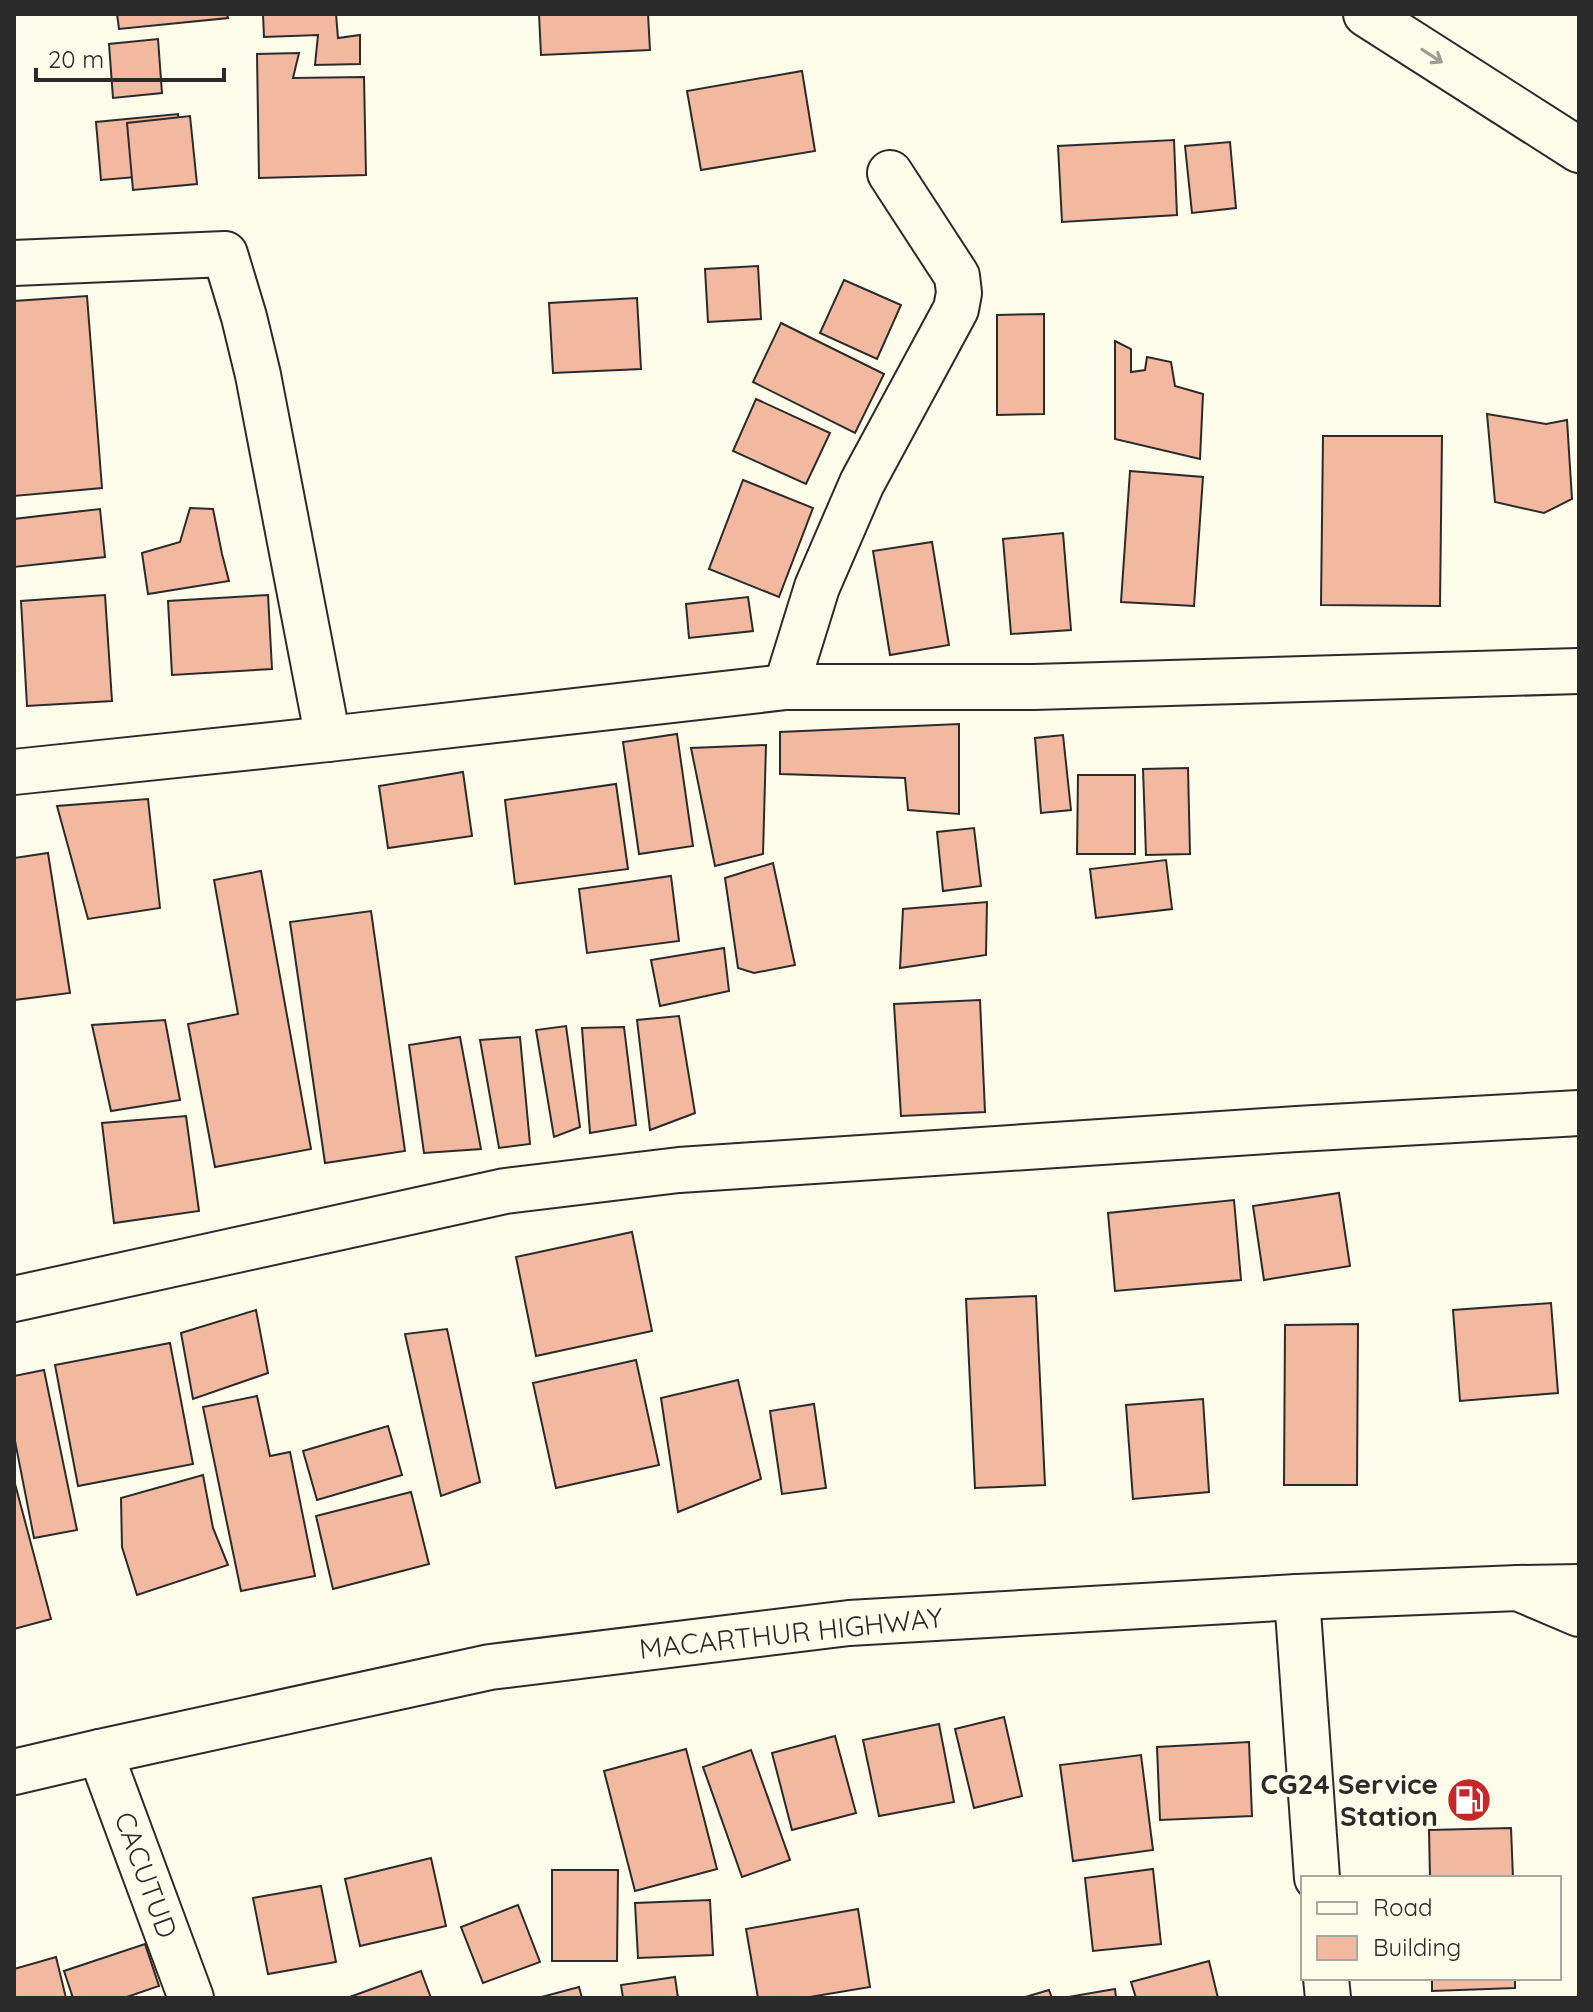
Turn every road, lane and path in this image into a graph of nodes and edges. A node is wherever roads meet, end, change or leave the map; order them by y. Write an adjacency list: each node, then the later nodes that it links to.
1 (1366, 14): 2 (main road, one-way to 2)
2 (1579, 150)
3 (890, 173): 6 (main road)
4 (14, 263): 7 (main road)
5 (1579, 671): 6 (main road)
6 (786, 687): 7 (main road)
7 (328, 739): 8 (main road)
8 (14, 772)
9 (1579, 1113): 10 (main road)
10 (14, 1299)
11 (1579, 1587): 12 (main road, MACARTHUR HIGHWAY)
12 (1518, 1588): 13 (main road, MACARTHUR HIGHWAY); 14 (main road)
13 (1297, 1597): 15 (main road, MACARTHUR HIGHWAY); 17 (main road)
14 (1579, 1614)
15 (100, 1752): 16 (main road, MACARTHUR HIGHWAY); 18 (main road, CACUTUD)
16 (14, 1772)
17 (1317, 1876)
18 (191, 1998)

